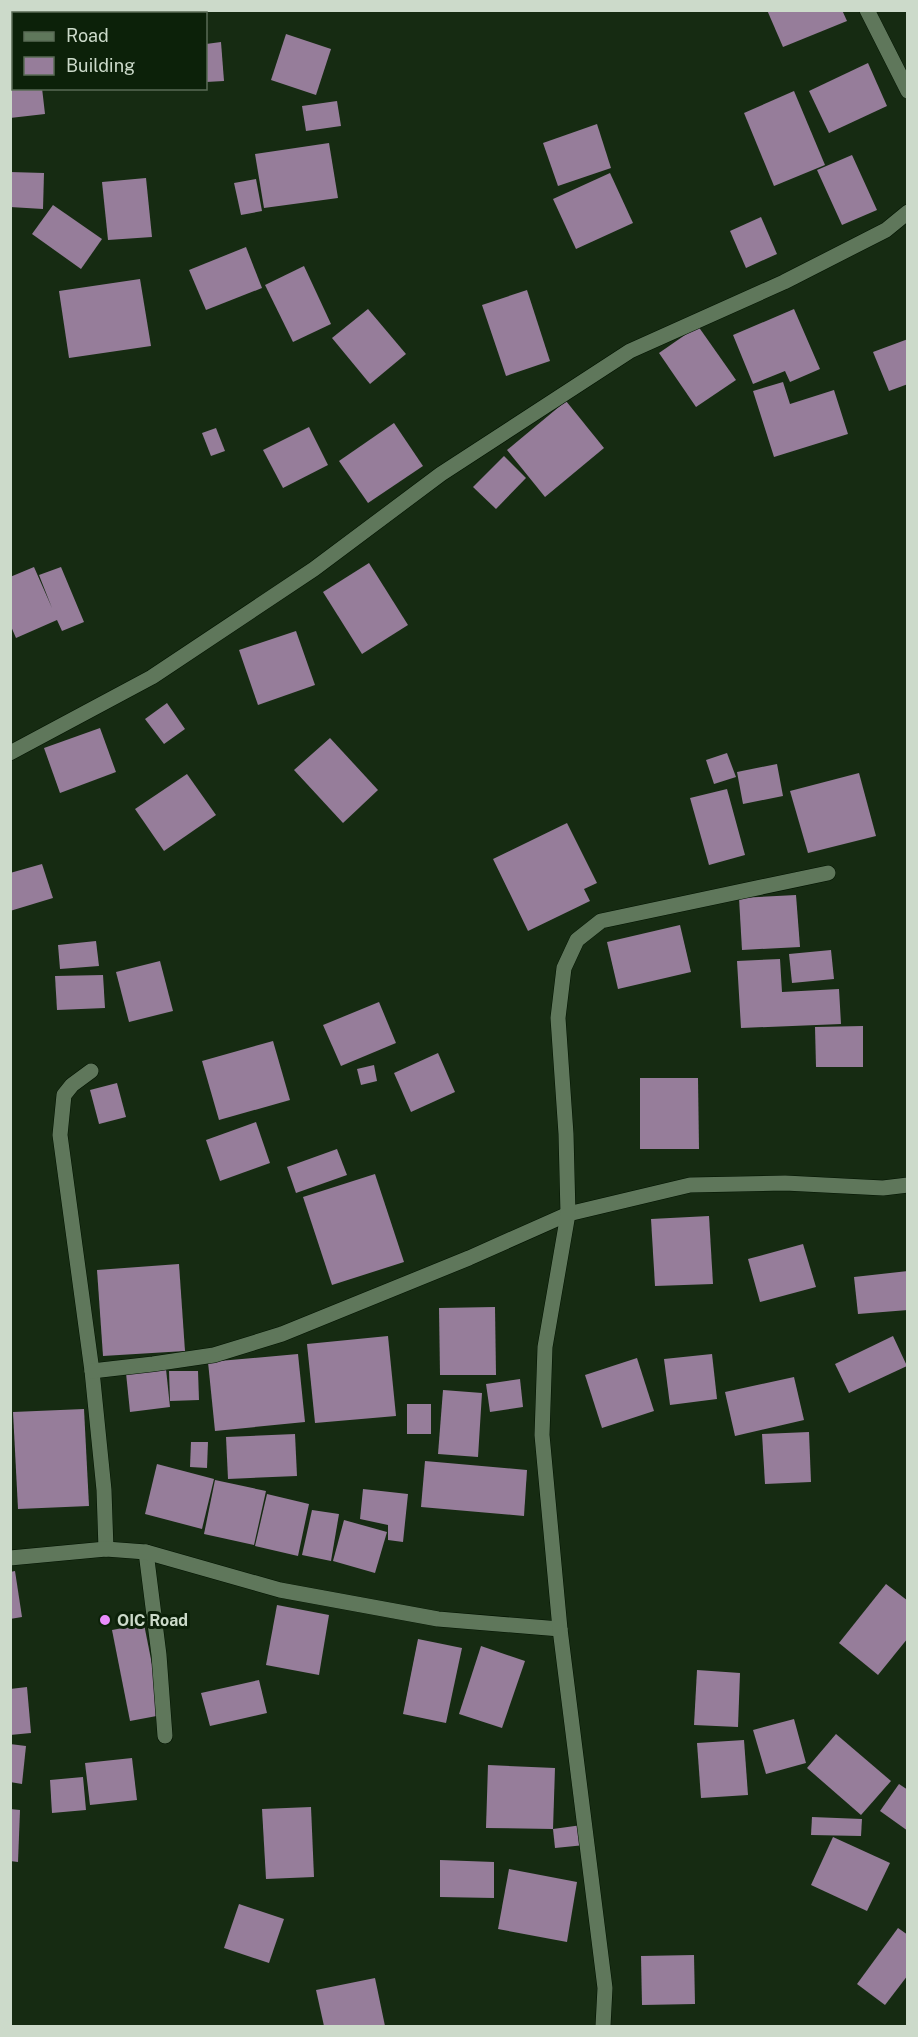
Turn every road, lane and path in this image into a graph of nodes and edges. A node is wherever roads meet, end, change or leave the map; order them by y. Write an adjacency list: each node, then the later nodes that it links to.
1 (867, 10): 2 (street)
2 (908, 91)
3 (908, 212): 4 (street)
4 (10, 753)
5 (828, 873): 8 (street)
6 (91, 1071): 9 (street)
7 (908, 1185): 8 (street)
8 (568, 1214): 9 (street); 13 (street)
9 (92, 1371): 10 (street)
10 (106, 1549): 11 (street); 12 (street)
11 (146, 1552): 13 (street); 14 (street)
12 (10, 1558)
13 (560, 1629): 15 (street)
14 (165, 1736)
15 (603, 2026)

